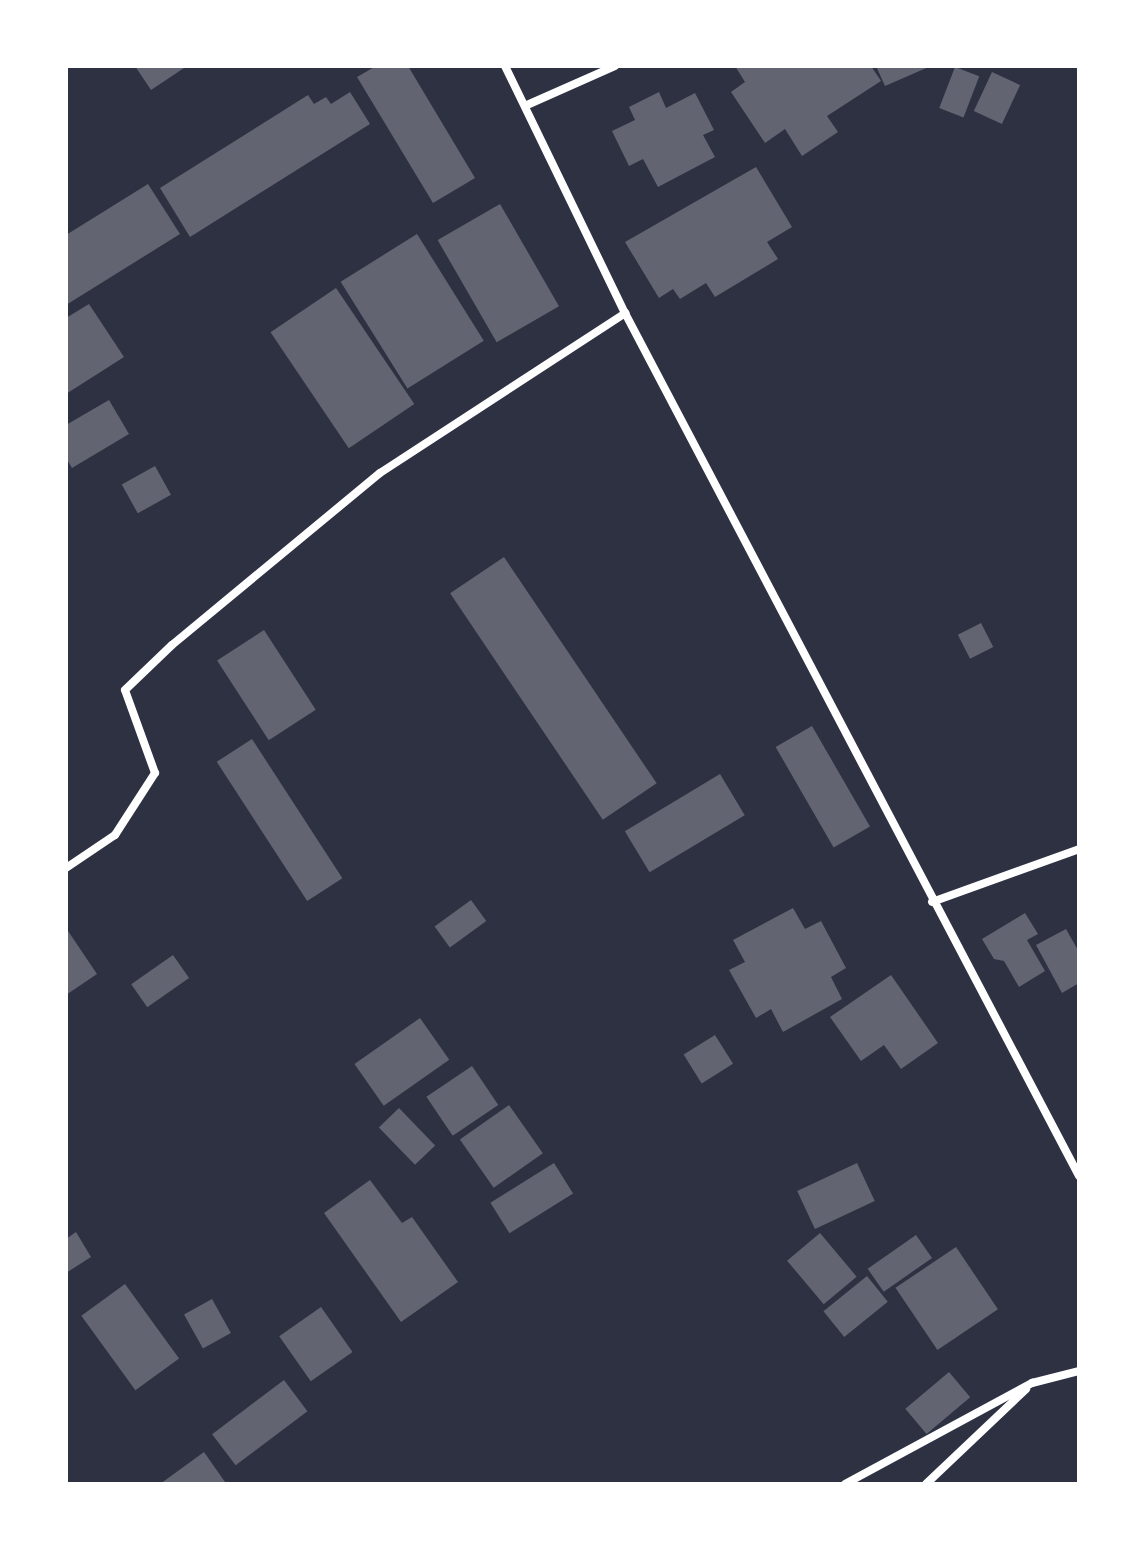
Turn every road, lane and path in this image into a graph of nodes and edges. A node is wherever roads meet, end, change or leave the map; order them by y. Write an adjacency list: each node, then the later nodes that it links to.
1 (505, 66): 3 (street)
2 (615, 66): 3 (street)
3 (527, 105): 4 (street)
4 (625, 313): 6 (street); 7 (street)
5 (1079, 849): 7 (street)
6 (66, 868)
7 (932, 902): 8 (street)
8 (1079, 1176)
9 (1079, 1371): 10 (street)
10 (1032, 1383): 11 (street); 12 (street)
11 (845, 1484)
12 (926, 1484)

